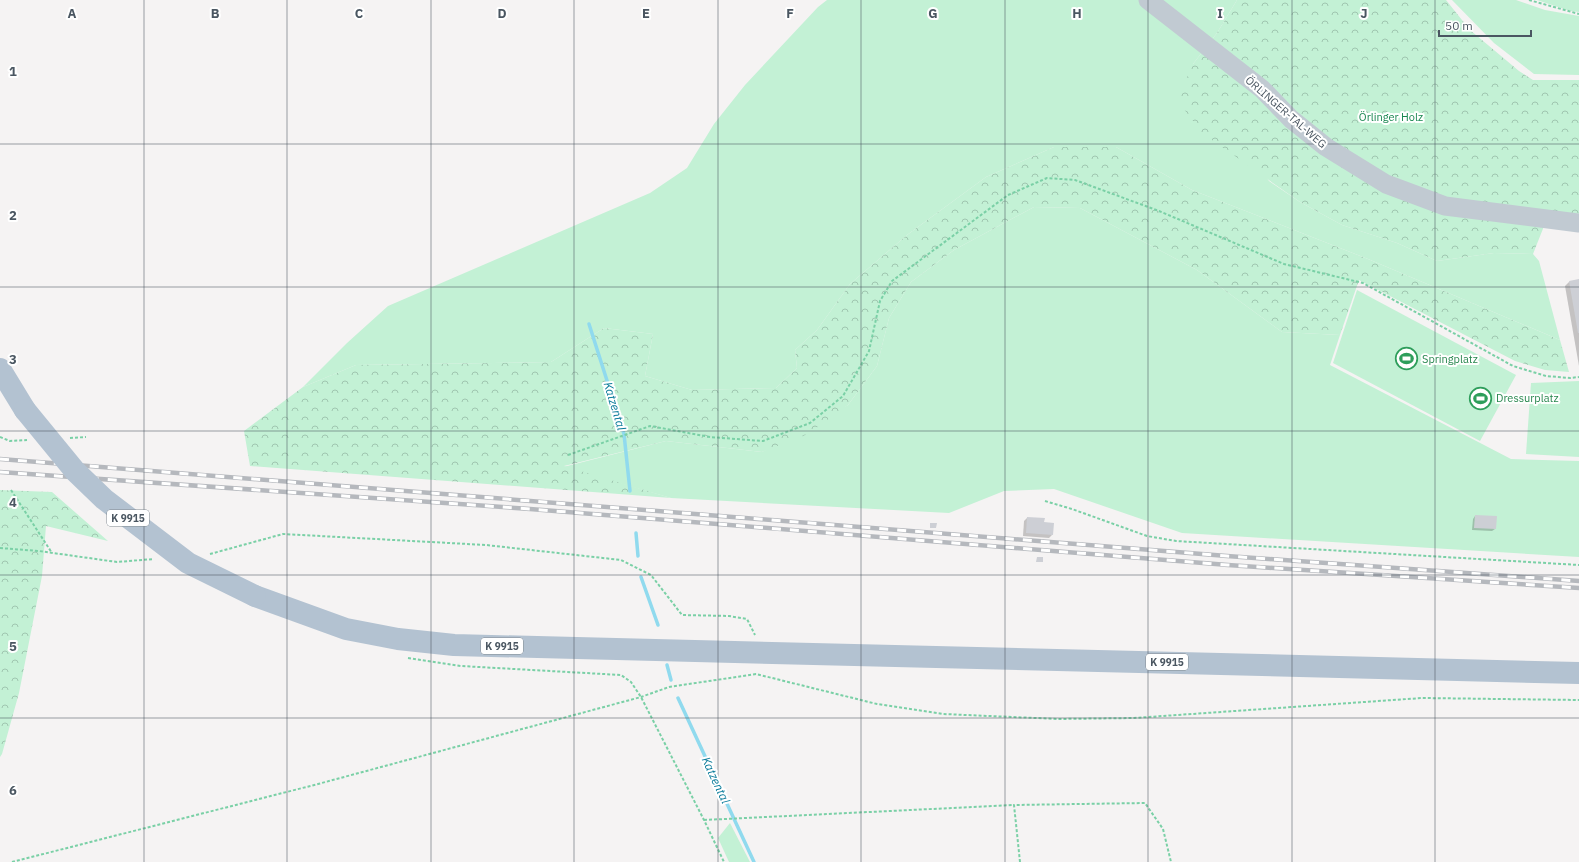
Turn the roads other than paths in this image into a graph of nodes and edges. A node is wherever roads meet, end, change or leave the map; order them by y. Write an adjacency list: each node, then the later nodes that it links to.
1 (1148, 0): 2 (street, ÖRLINGER-TAL-WEG)
2 (1579, 223)
3 (0, 369): 4 (main road, K 9915, bridge)
4 (1579, 673)

